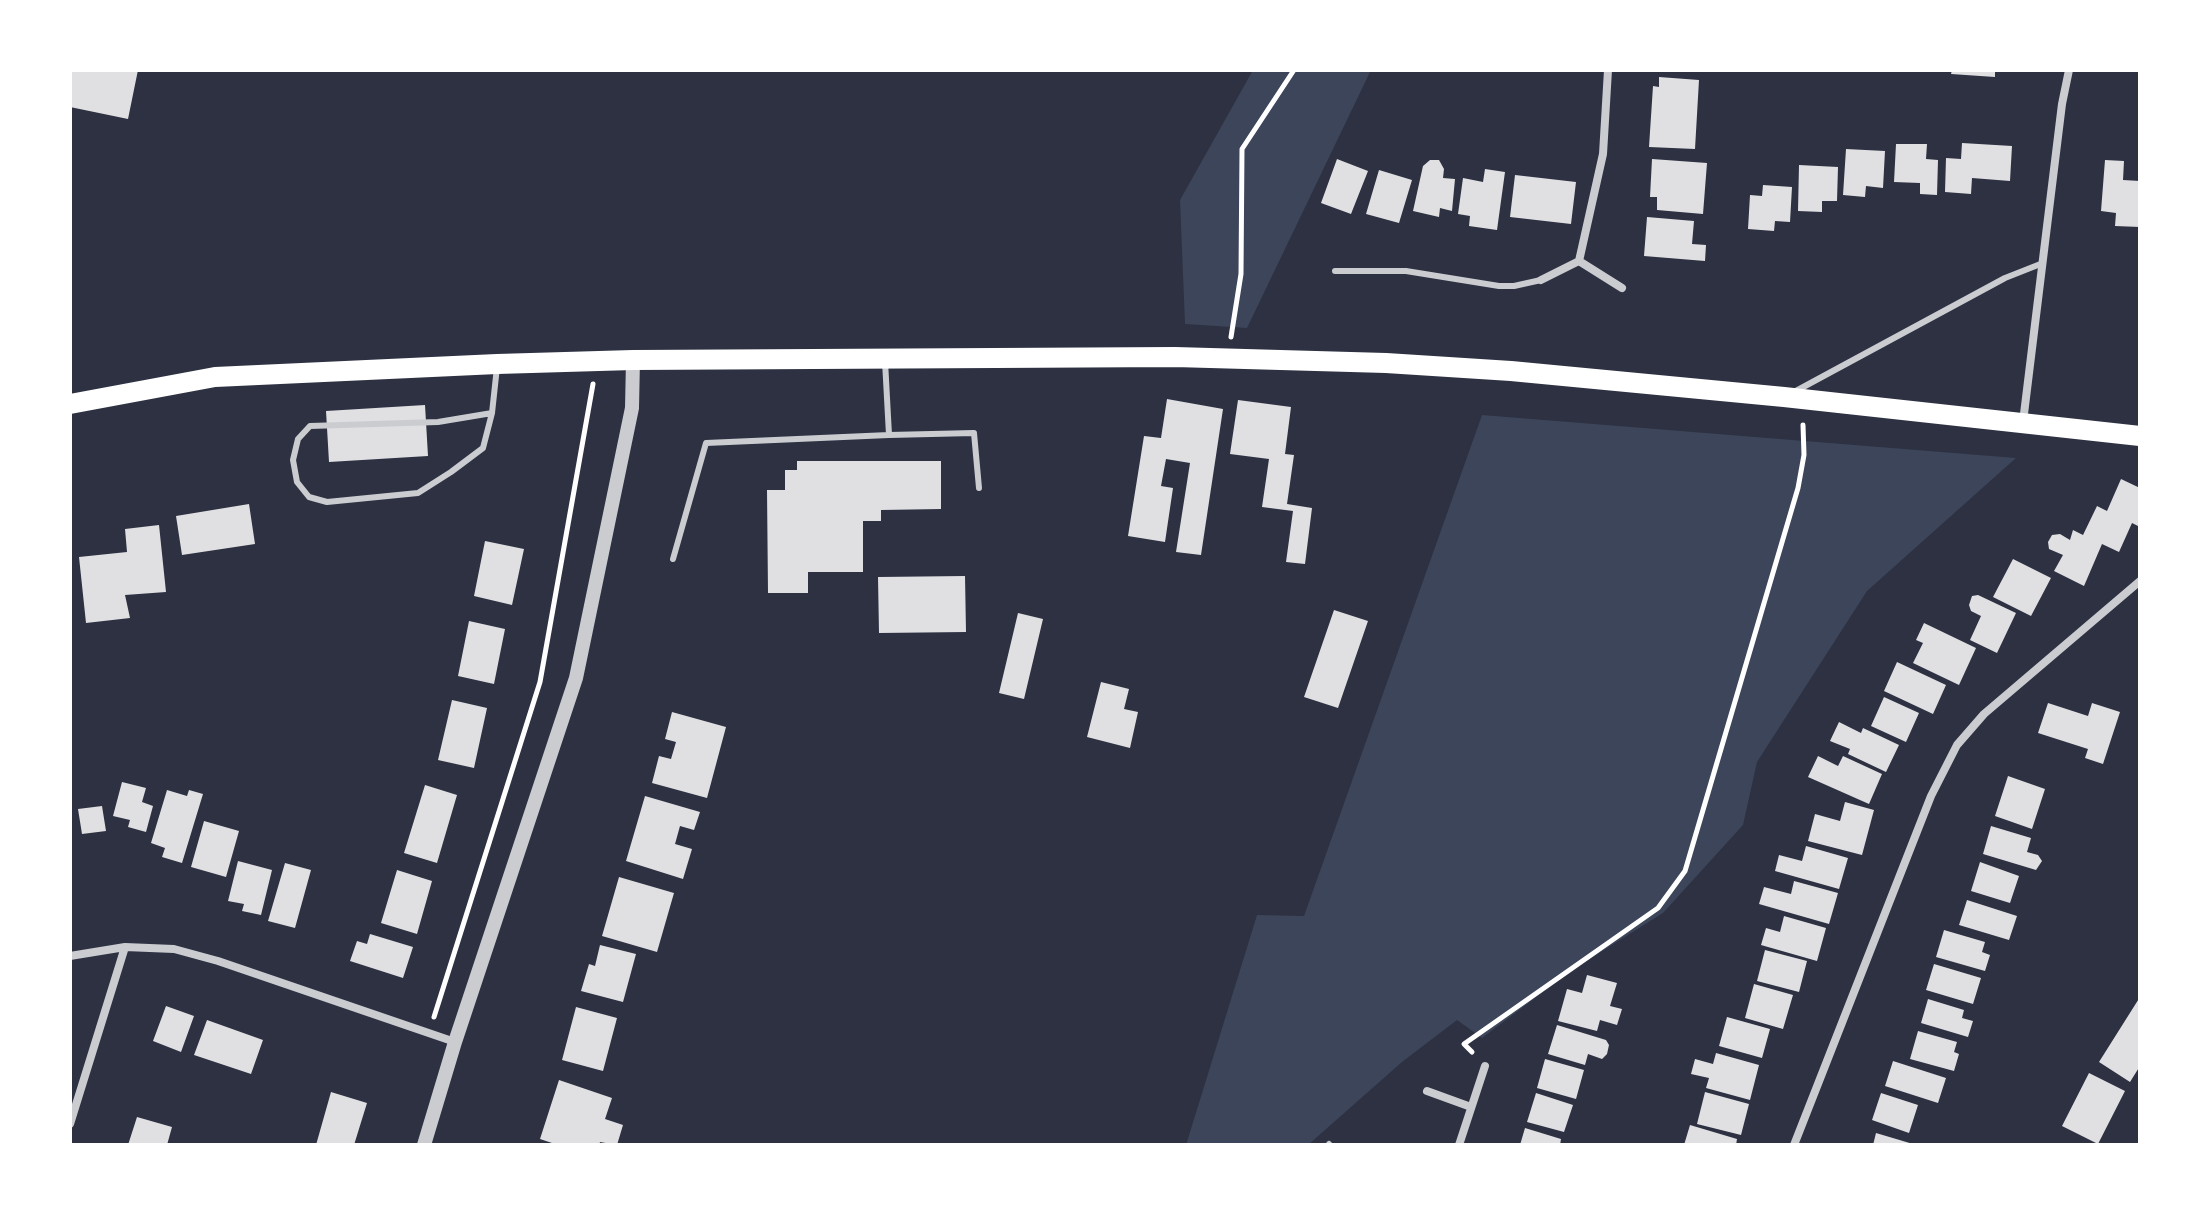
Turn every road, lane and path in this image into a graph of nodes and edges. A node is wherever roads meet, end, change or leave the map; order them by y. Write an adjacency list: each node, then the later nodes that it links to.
1 (1294, 70): 10 (path)
2 (1608, 70): 4 (street)
3 (2069, 70): 5 (street)
4 (1579, 261): 7 (street); 8 (street)
5 (2043, 263): 14 (lane); 17 (street)
6 (1335, 271): 7 (lane)
7 (1541, 280)
8 (1622, 288)
9 (884, 358): 10 (main road); 11 (main road); 18 (lane)
10 (1228, 358): 14 (main road)
11 (633, 360): 12 (main road); 26 (street)
12 (597, 361): 13 (main road); 25 (path)
13 (497, 364): 15 (main road); 16 (lane)
14 (1793, 398): 17 (main road); 27 (path)
15 (70, 404)
16 (492, 413): 16 (lane)
17 (2023, 424): 19 (main road)
18 (889, 435): 20 (lane); 21 (lane)
19 (2140, 436)
20 (979, 488)
21 (673, 559)
22 (2140, 581): 33 (street)
23 (125, 947): 24 (street); 25 (street); 30 (street)
24 (70, 956)
25 (429, 1033): 26 (street)
26 (455, 1042): 31 (street)
27 (1485, 1066): 29 (street)
28 (1427, 1091): 29 (street)
29 (1471, 1107): 32 (street)
30 (70, 1124)
31 (424, 1145)
32 (1459, 1145)
33 (1794, 1145)

